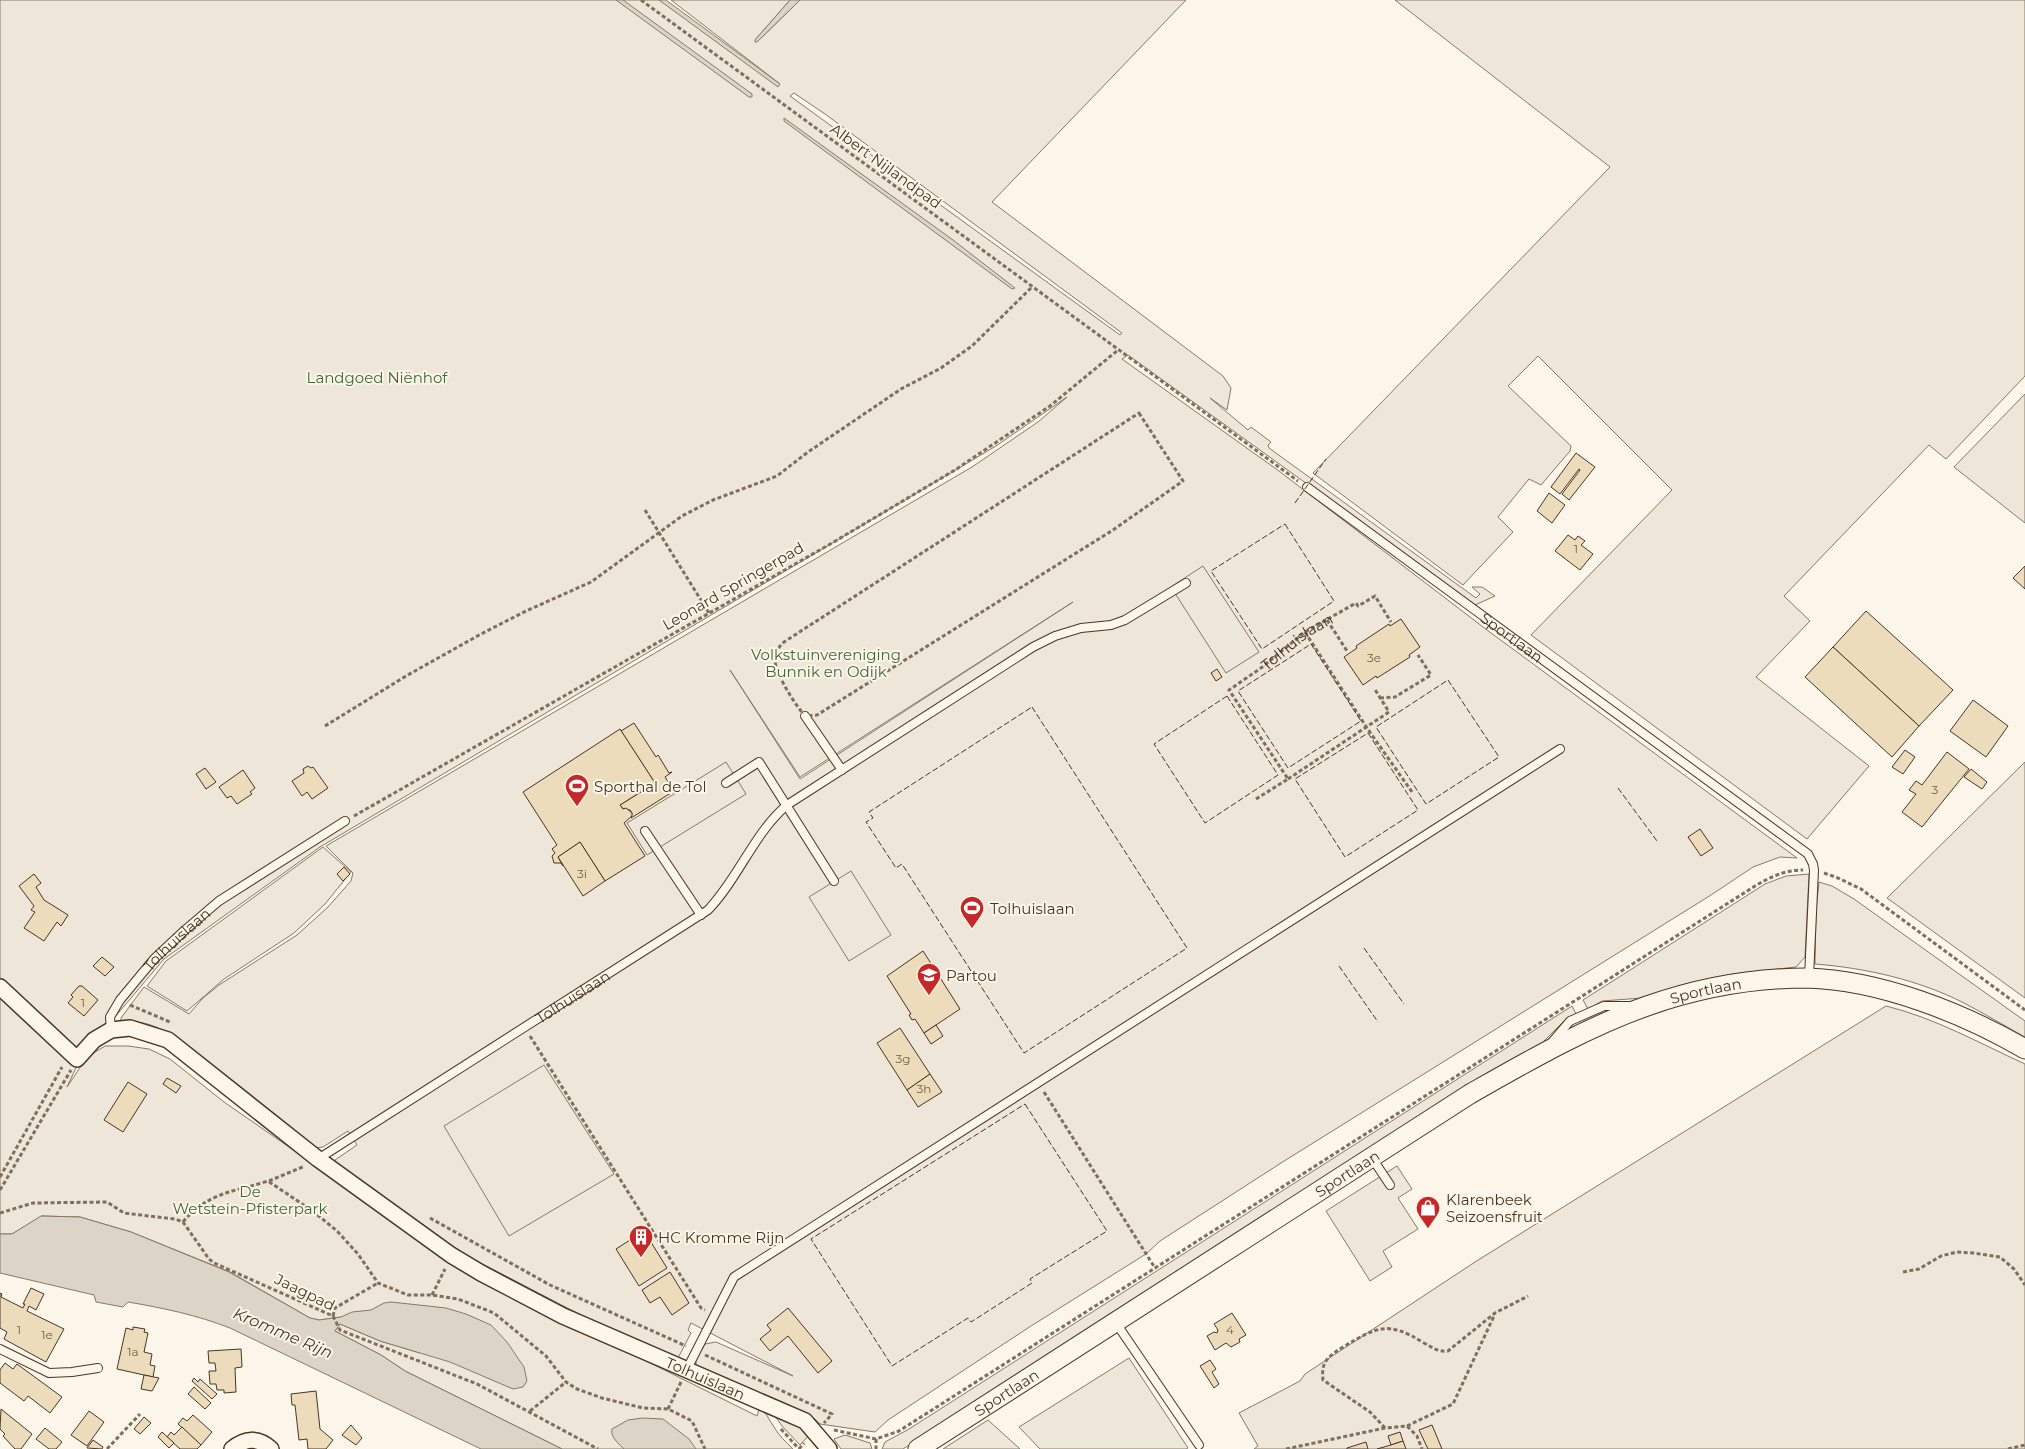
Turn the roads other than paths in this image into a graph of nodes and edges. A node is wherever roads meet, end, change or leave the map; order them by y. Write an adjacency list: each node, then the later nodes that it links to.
1 (1306, 487): 12 (lane, Sportlaan)
2 (1186, 584): 5 (lane, Tolhuislaan)
3 (806, 716): 5 (lane)
4 (1560, 749): 22 (lane)
5 (842, 770): 7 (lane, Tolhuislaan)
6 (726, 782): 7 (lane)
7 (787, 805): 10 (lane); 11 (lane, Tolhuislaan)
8 (345, 821): 14 (lane, Tolhuislaan)
9 (645, 831): 11 (lane)
10 (834, 882)
11 (701, 915): 17 (lane, Tolhuislaan)
12 (1809, 978): 15 (street, Sportlaan); 16 (street, Sportlaan)
13 (0, 986): 14 (street)
14 (111, 1030): 17 (street, Tolhuislaan)
15 (2025, 1049)
16 (1371, 1157): 18 (lane); 19 (street, Sportlaan)
17 (318, 1159): 22 (street, Tolhuislaan)
18 (1390, 1185)
19 (1114, 1321): 23 (lane); 27 (street, Sportlaan)
20 (0, 1349): 21 (lane)
21 (98, 1368)
22 (687, 1370): 26 (street, Tolhuislaan)
23 (1199, 1445)
24 (232, 1449): 25 (street)
25 (271, 1449)
26 (829, 1449)
27 (918, 1449)

